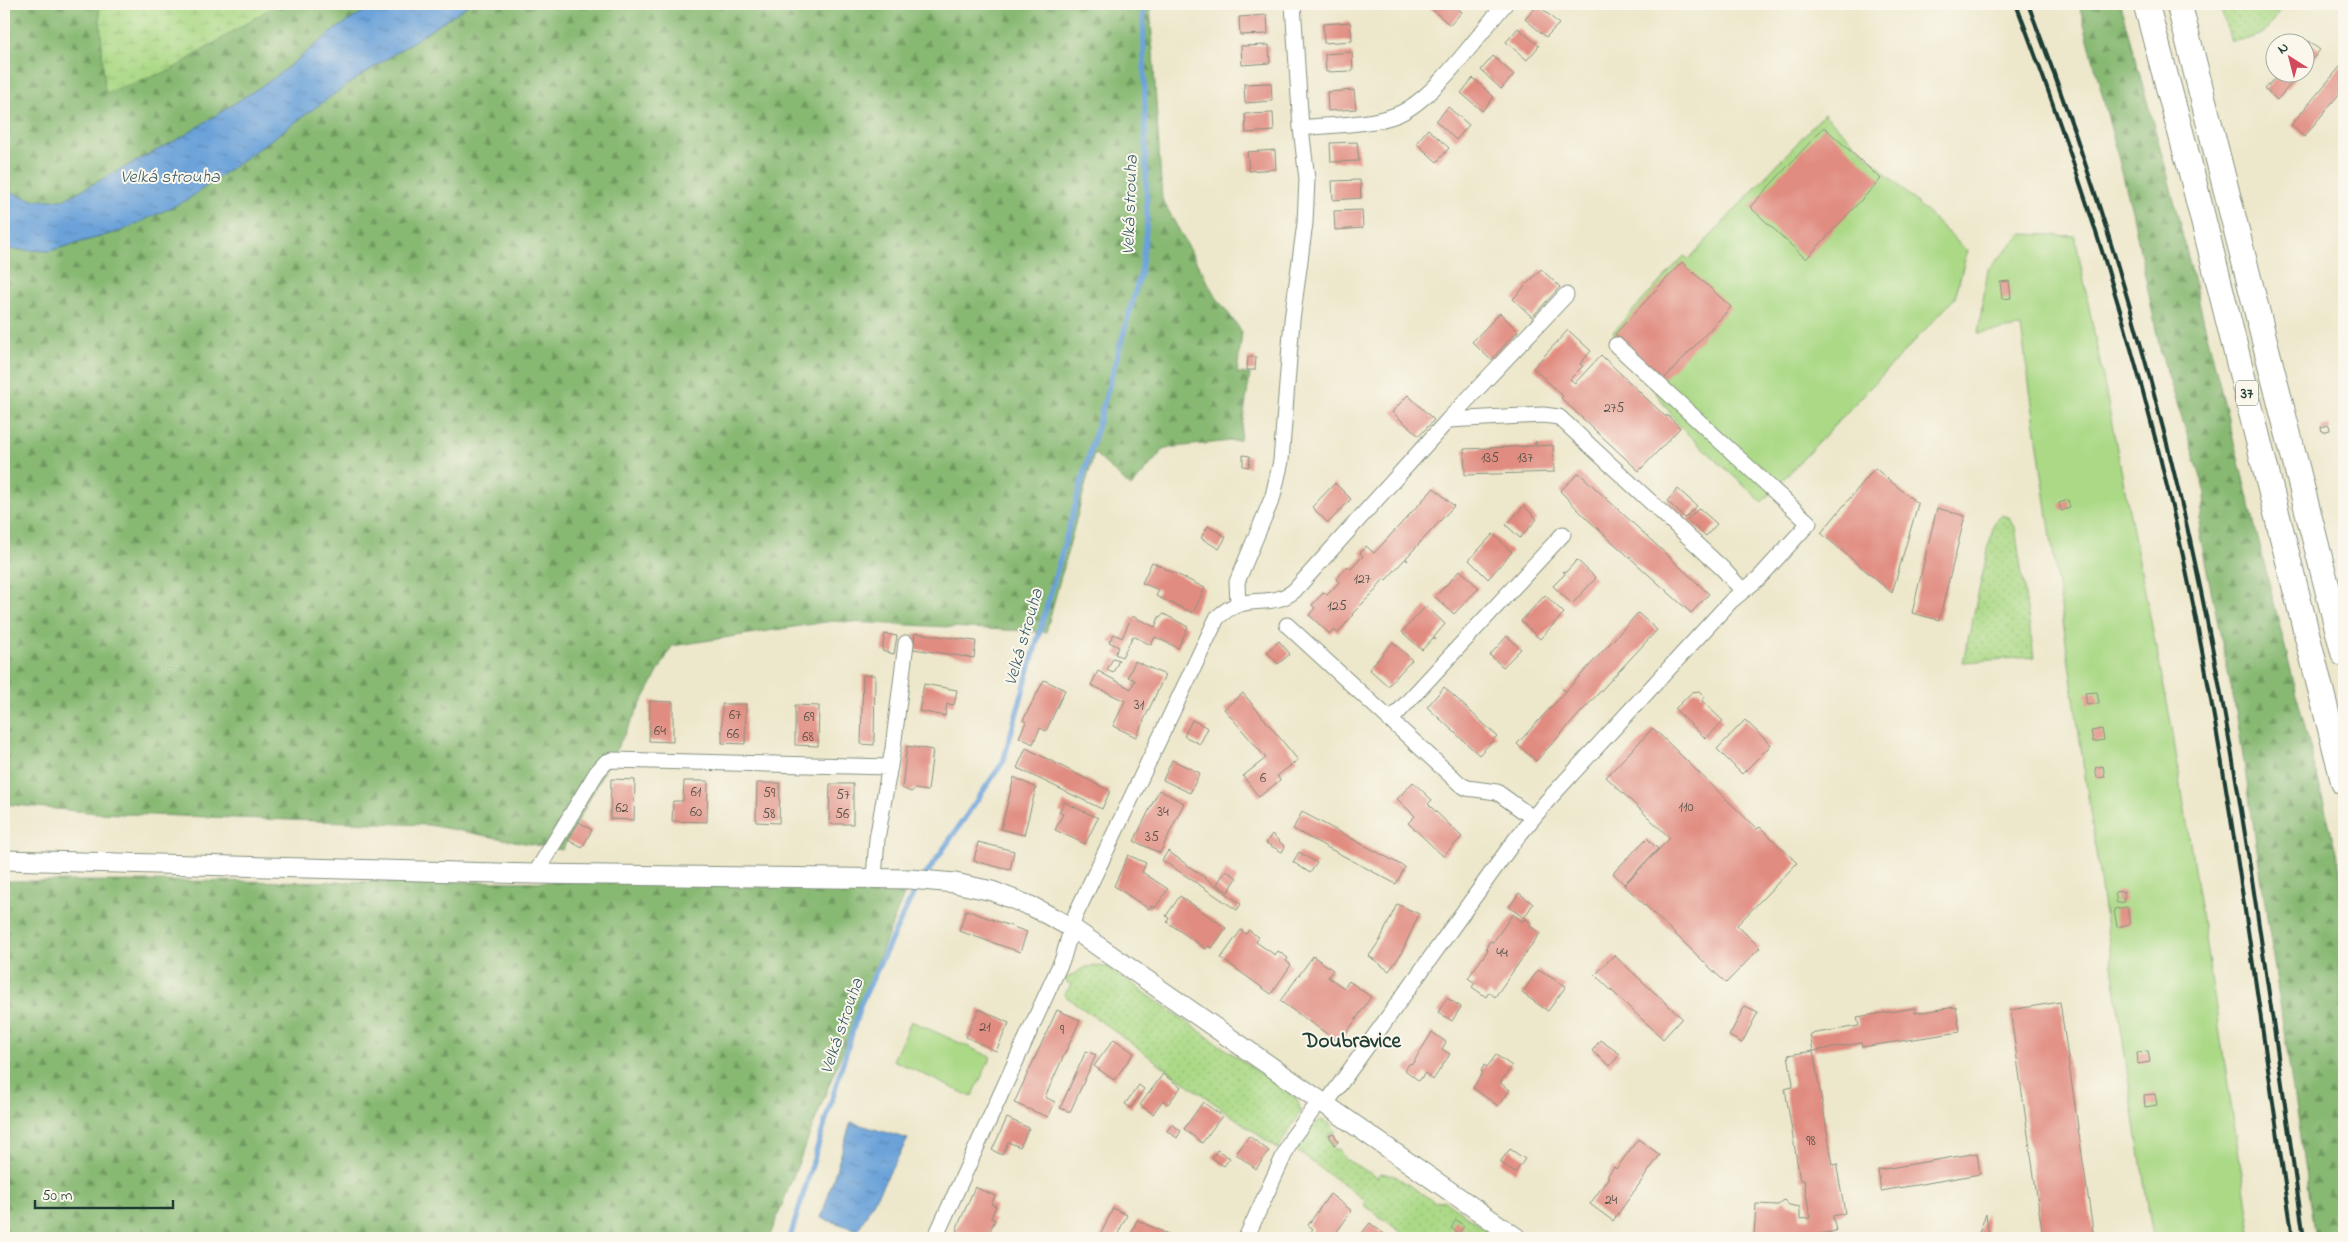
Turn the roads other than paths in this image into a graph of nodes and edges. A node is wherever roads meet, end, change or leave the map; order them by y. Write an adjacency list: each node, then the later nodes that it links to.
1 (1294, 4): 5 (street)
2 (1505, 4): 5 (street)
3 (2146, 4): 17 (highway, 37)
4 (2179, 4): 14 (highway, 37)
5 (1301, 128): 11 (street)
6 (1566, 295): 8 (street)
7 (1616, 345): 10 (street)
8 (1448, 420): 10 (street); 11 (street)
9 (1563, 534): 15 (street)
10 (1743, 590): 18 (street)
11 (1238, 604): 22 (street)
12 (1287, 625): 15 (street)
13 (906, 643): 16 (street)
14 (2344, 654)
15 (1390, 721): 18 (street)
16 (890, 767): 20 (street); 21 (street)
17 (2344, 783)
18 (1533, 818): 23 (street)
19 (4, 860): 20 (street)
20 (535, 874): 21 (street)
21 (874, 878): 22 (street)
22 (1072, 928): 23 (street); 24 (street)
23 (1322, 1103): 25 (street); 26 (street)
24 (935, 1238)
25 (1246, 1238)
26 (1517, 1238)

